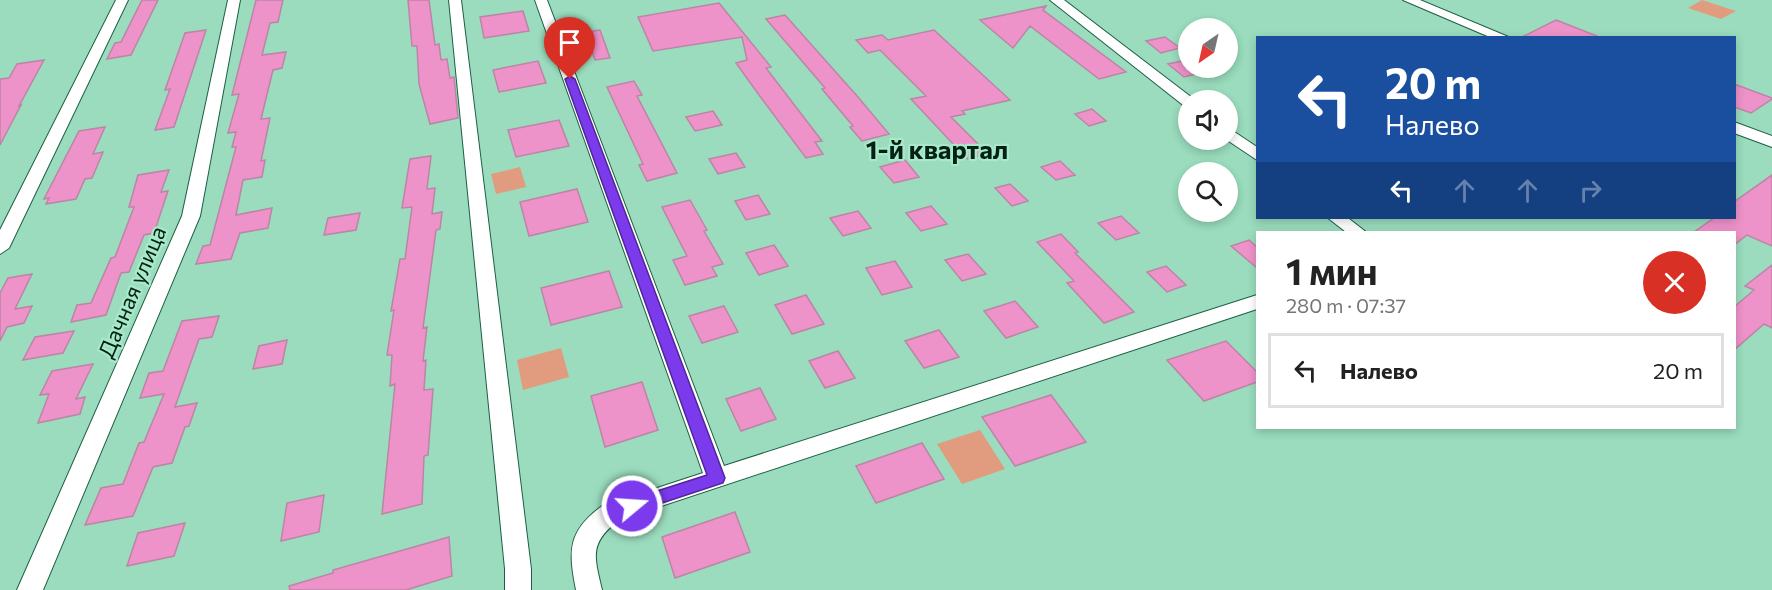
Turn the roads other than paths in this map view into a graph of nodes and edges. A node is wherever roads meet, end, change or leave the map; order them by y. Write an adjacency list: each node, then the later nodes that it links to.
1 (122, 0): 15 (street)
2 (234, 0): 18 (street, Дачная улица)
3 (455, 0): 19 (street)
4 (541, 0): 17 (street)
5 (1056, 0): 8 (street)
6 (1408, 0): 7 (street)
7 (1500, 36)
8 (1178, 94)
9 (1736, 128): 11 (street)
10 (1238, 140): 12 (street)
11 (1772, 142)
12 (1256, 154)
13 (1338, 219): 14 (street)
14 (1356, 231)
15 (0, 248)
16 (1256, 302): 17 (street)
17 (717, 478): 20 (street)
18 (30, 590)
19 (518, 590)
20 (589, 590)

